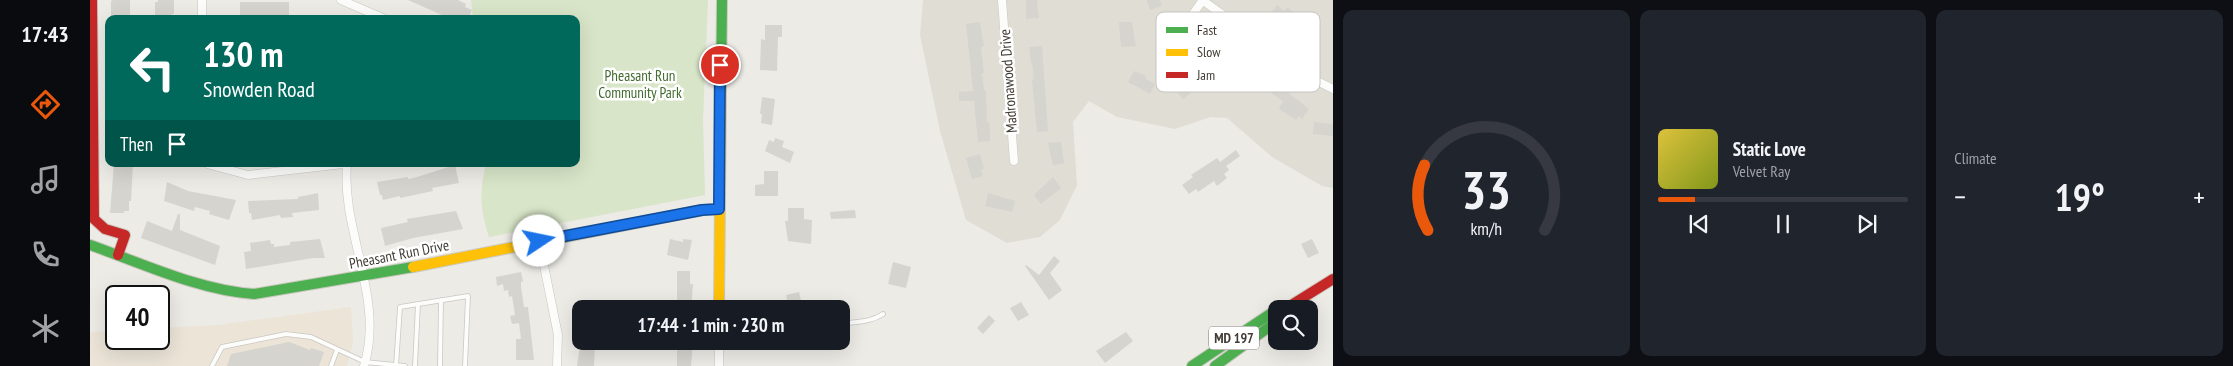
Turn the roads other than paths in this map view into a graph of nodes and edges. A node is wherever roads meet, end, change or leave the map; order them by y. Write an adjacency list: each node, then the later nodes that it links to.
1 (92, 0): 20 (street)
2 (202, 0): 9 (street)
3 (341, 0): 10 (street)
4 (722, 0): 17 (street)
5 (1002, 0): 13 (street, Madronawood Drive)
6 (1202, 0): 7 (street); 8 (street)
7 (1194, 12)
8 (1219, 12)
9 (202, 15)
10 (376, 15)
11 (1320, 82): 12 (street)
12 (1333, 89)
13 (1014, 161)
14 (218, 167): 15 (street)
15 (308, 167)
16 (347, 167): 21 (street)
17 (719, 209): 18 (street, Pheasant Run Drive); 24 (street)
18 (539, 241): 21 (street, Pheasant Run Drive); 41 (street)
19 (90, 245): 20 (street, Pheasant Run Drive)
20 (118, 255): 21 (street, Pheasant Run Drive)
21 (363, 277): 33 (street)
22 (1333, 279): 25 (street)
23 (442, 300): 26 (lane); 39 (lane); 40 (lane)
24 (719, 300)
25 (1300, 300)
26 (418, 304): 36 (lane); 38 (lane)
27 (883, 314): 29 (lane)
28 (1268, 315): 43 (street, MD 197)
29 (850, 322)
30 (1268, 328): 44 (street, MD 197)
31 (337, 350): 33 (lane); 34 (lane); 35 (lane)
32 (719, 350): 42 (street)
33 (364, 364): 36 (lane)
34 (212, 366)
35 (331, 366)
36 (396, 366): 37 (lane)
37 (405, 366)
38 (414, 366)
39 (440, 366)
40 (465, 366)
41 (557, 366)
42 (719, 366)
43 (1192, 366)
44 (1215, 366)

